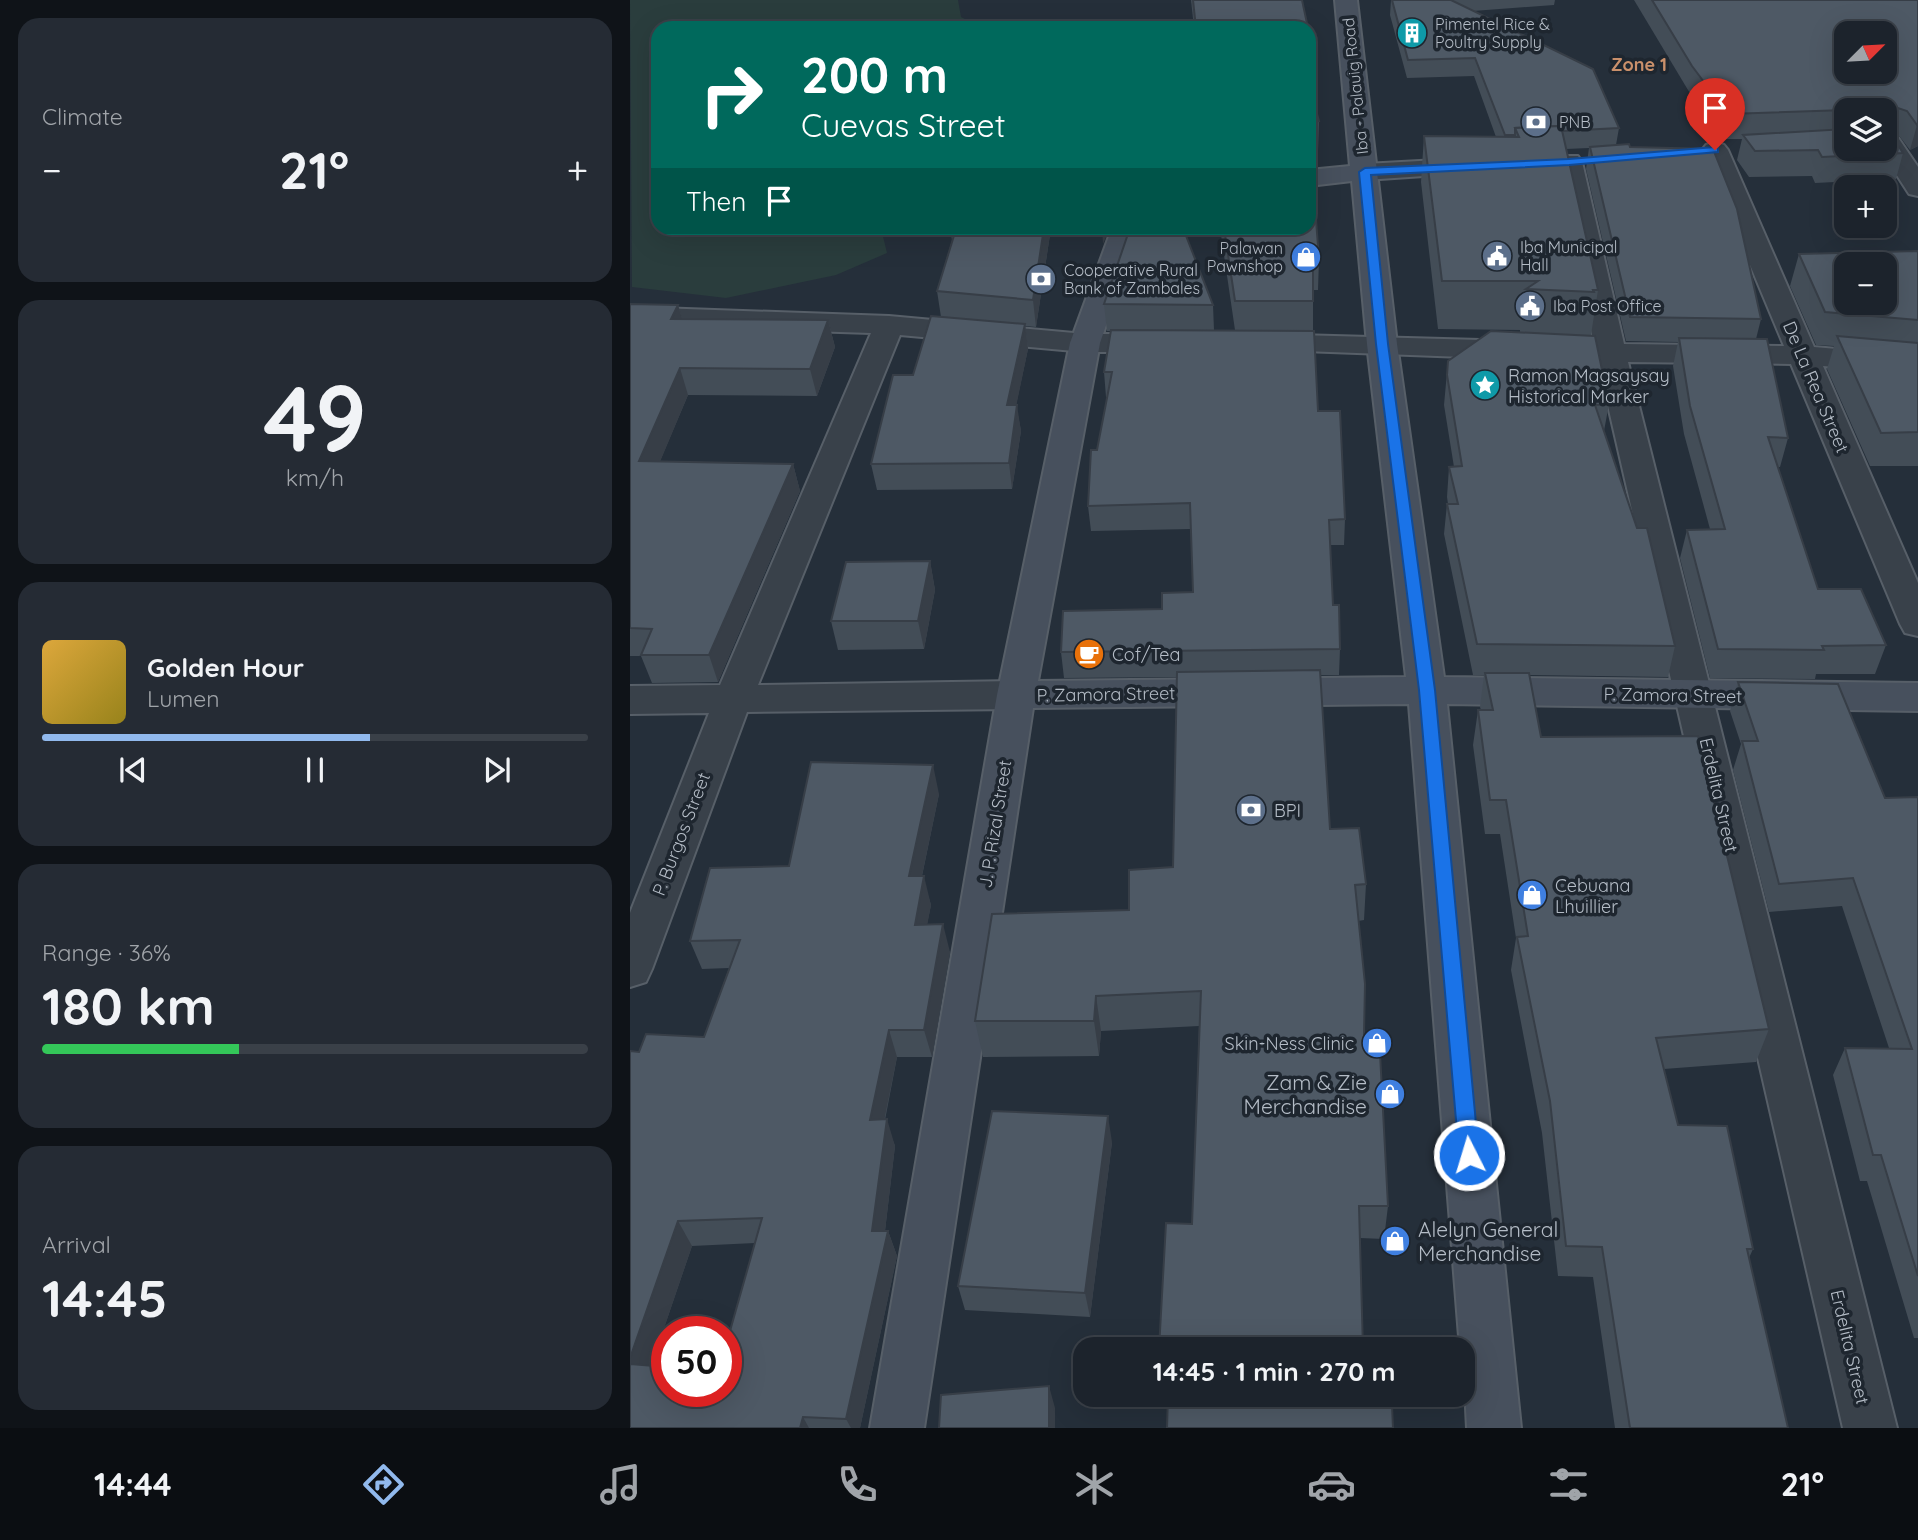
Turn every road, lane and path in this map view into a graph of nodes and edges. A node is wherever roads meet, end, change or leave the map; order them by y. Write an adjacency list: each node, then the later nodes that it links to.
1 (1346, 0): 8 (main road, Iba - Palauig Road)
2 (1897, 144): 3 (street)
3 (1918, 144)
4 (1715, 150): 19 (street, De La Rea Street)
5 (1897, 157): 10 (street)
6 (1569, 162): 18 (street, Erdelita Street)
7 (1501, 165): 8 (street)
8 (1365, 172): 9 (main road); 17 (main road, Iba - Palauig Road)
9 (1316, 177)
10 (1918, 188)
11 (1123, 235): 14 (main road, J. P. Rizal Street)
12 (630, 316): 13 (street)
13 (889, 325): 14 (street); 26 (street, P. Burgos Street)
14 (1086, 343): 15 (street); 23 (main road, J. P. Rizal Street)
15 (1193, 343)
16 (1234, 343): 17 (street)
17 (1382, 344): 18 (street); 22 (main road, Iba - Palauig Road)
18 (1611, 354): 19 (street); 24 (street, Erdelita Street)
19 (1802, 355): 20 (street); 21 (street, De La Rea Street)
20 (1918, 365)
21 (1918, 624)
22 (1427, 690): 23 (main road, P. Zamora Street); 24 (main road, P. Zamora Street); 30 (main road, Iba - Palauig Road)
23 (1016, 695): 26 (street, P. Zamora Street); 29 (main road, J. P. Rizal Street)
24 (1695, 696): 25 (main road, P. Zamora Street); 31 (street, Erdelita Street)
25 (1918, 697)
26 (733, 699): 27 (street, P. Zamora Street); 28 (street, P. Burgos Street)
27 (630, 700)
28 (630, 969)
29 (897, 1428)
30 (1494, 1428)
31 (1870, 1428)

